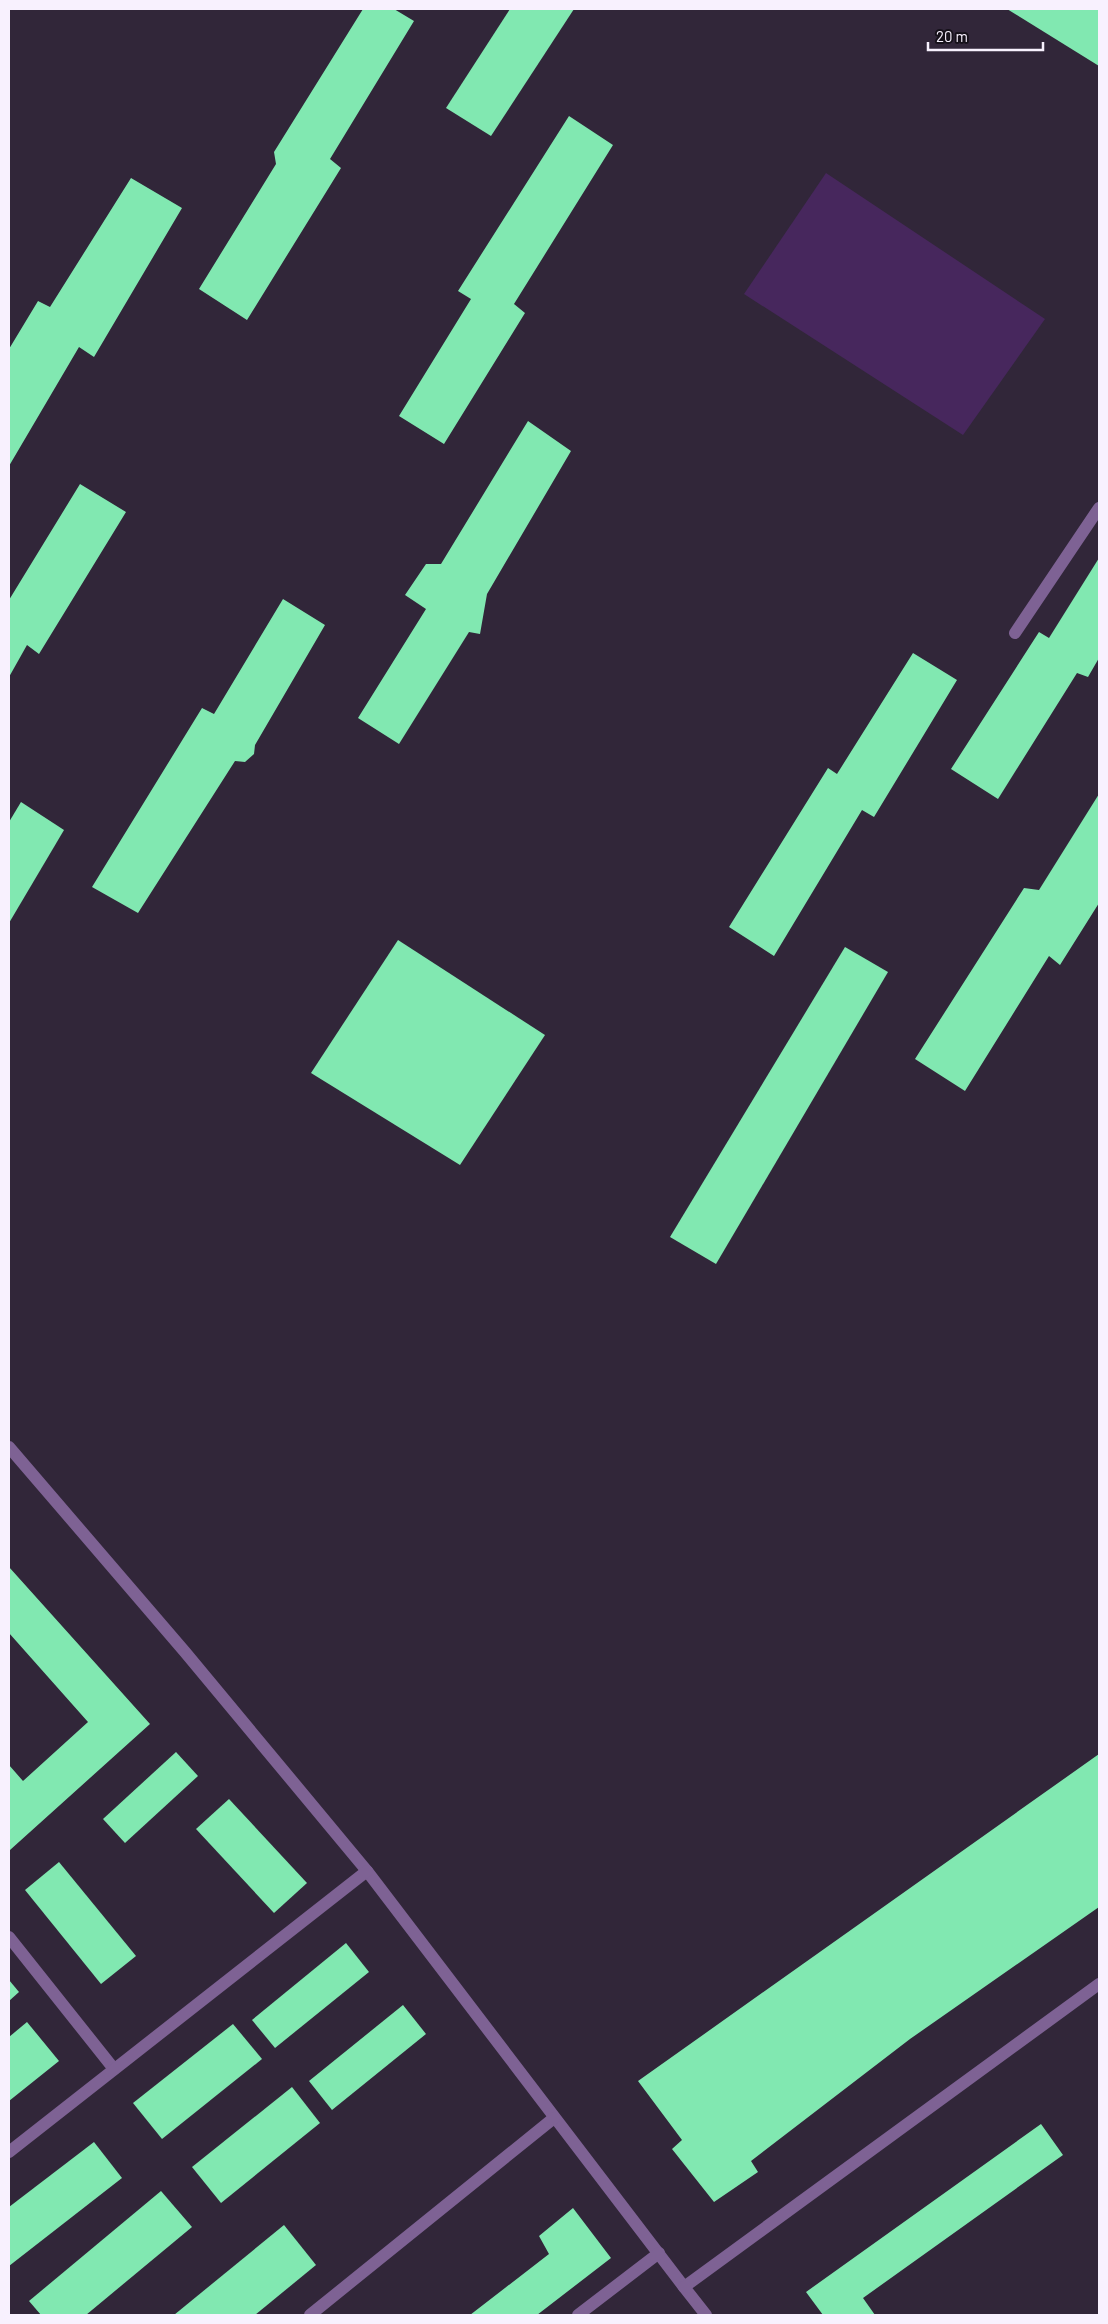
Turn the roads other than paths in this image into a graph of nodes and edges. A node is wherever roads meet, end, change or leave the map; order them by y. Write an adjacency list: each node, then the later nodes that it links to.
1 (1099, 508): 2 (street)
2 (1015, 633)
3 (9, 1447): 4 (street)
4 (367, 1871): 7 (street); 8 (street)
5 (9, 1937): 7 (street)
6 (1099, 1984): 11 (street)
7 (114, 2069): 9 (street)
8 (554, 2118): 10 (street); 12 (street)
9 (9, 2152)
10 (658, 2253): 11 (street); 13 (street)
11 (684, 2287): 14 (street)
12 (310, 2315)
13 (578, 2315)
14 (706, 2315)

